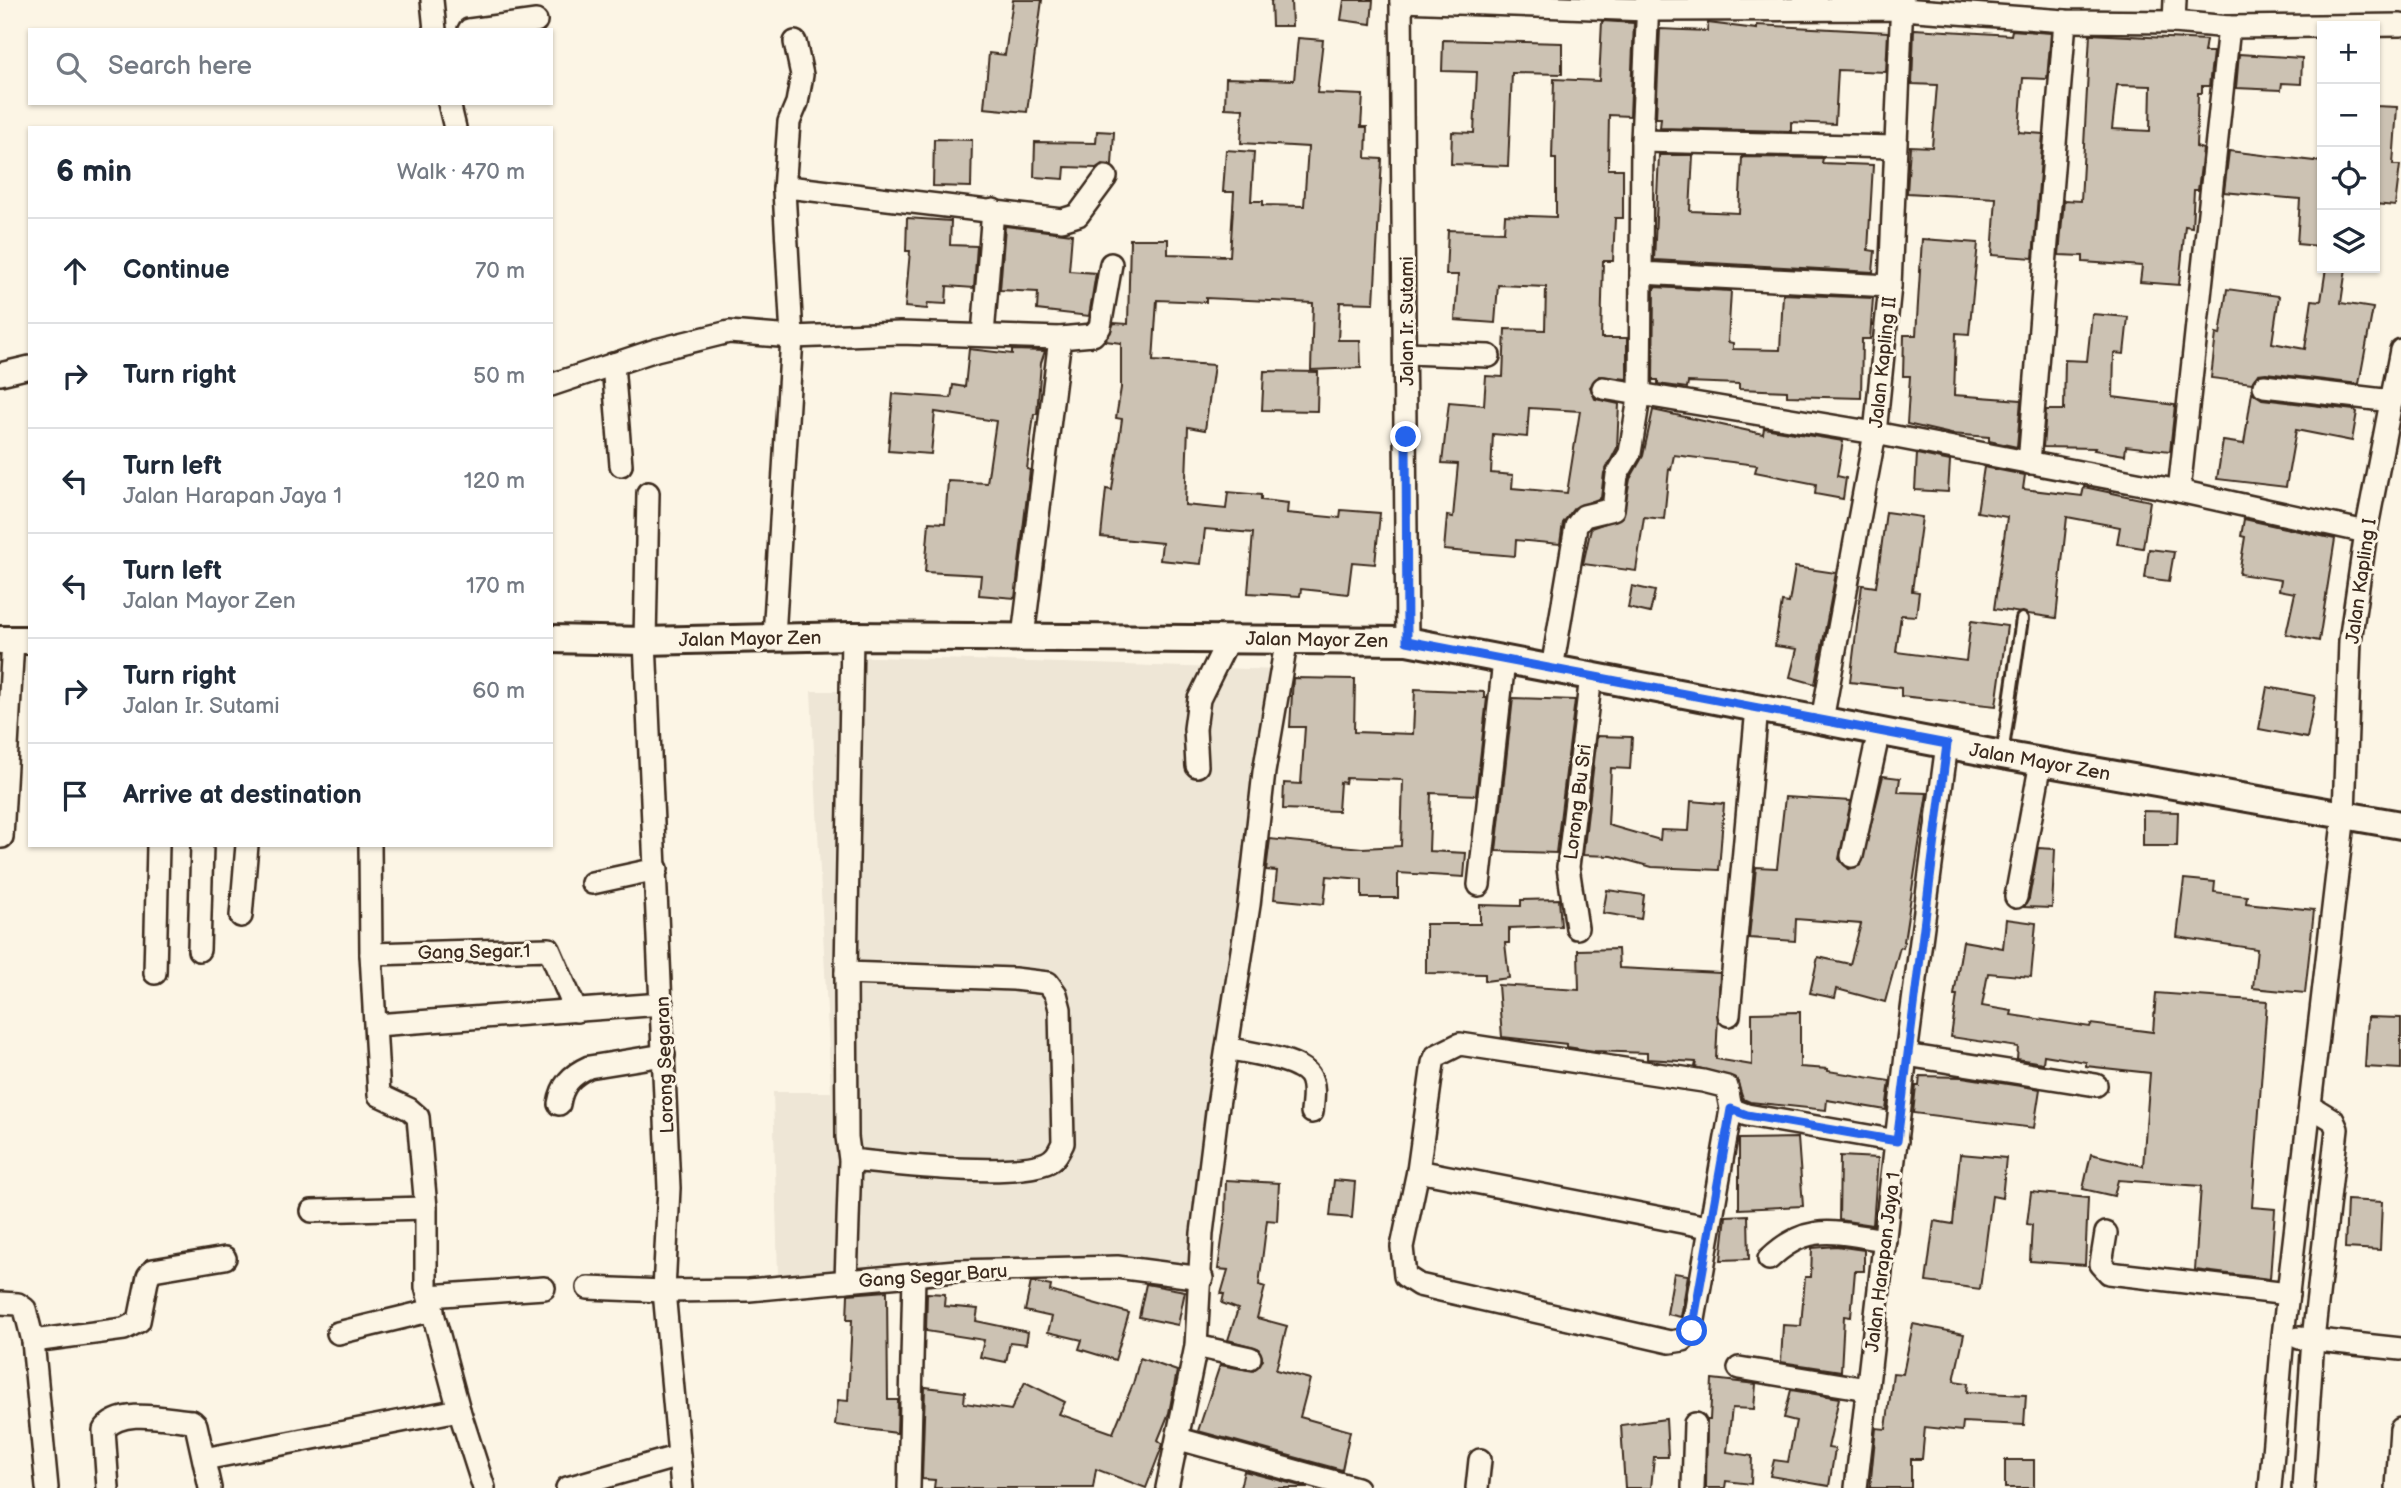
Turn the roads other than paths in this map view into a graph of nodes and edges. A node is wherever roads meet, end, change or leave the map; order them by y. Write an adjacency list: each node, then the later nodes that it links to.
1 (432, 0): 11 (street)
2 (2175, 0): 8 (street)
3 (1401, 1): 4 (street); 28 (street, Jalan Ir. Sutami)
4 (1648, 5): 5 (street); 16 (street)
5 (1902, 5): 7 (street); 17 (street, Jalan Kapling II)
6 (536, 21): 12 (street)
7 (2065, 21): 8 (street); 39 (street)
8 (2174, 22): 10 (street)
9 (2401, 25): 10 (street)
10 (2229, 27): 41 (street)
11 (435, 28)
12 (484, 28)
13 (795, 42): 19 (street)
14 (449, 105): 15 (street)
15 (454, 126)
16 (1642, 141): 17 (street); 22 (street)
17 (1894, 147): 23 (street, Jalan Kapling II)
18 (1106, 177): 20 (street)
19 (784, 190): 20 (street); 25 (street)
20 (993, 210): 24 (street)
21 (1111, 264): 26 (street)
22 (1641, 273): 23 (street); 36 (street)
23 (1890, 286): 38 (street, Jalan Kapling II)
24 (983, 335): 25 (street); 26 (street)
25 (792, 337): 30 (street); 46 (street)
26 (1060, 338): 47 (street)
27 (2401, 350): 37 (street, Jalan Kapling I)
28 (1406, 353): 29 (street); 53 (street, Jalan Ir. Sutami)
29 (1489, 356)
30 (613, 364): 33 (street); 40 (street)
31 (28, 367): 32 (street)
32 (0, 374)
33 (553, 384)
34 (2264, 386): 37 (street)
35 (1604, 388): 36 (street)
36 (1640, 392): 38 (street); 55 (street)
37 (2392, 401): 43 (street, Jalan Kapling I)
38 (1875, 433): 39 (street); 58 (street, Jalan Kapling II)
39 (2029, 463): 41 (street)
40 (621, 465)
41 (2179, 491): 43 (street)
42 (648, 493): 52 (street, Lorong Segaran)
43 (2366, 532): 64 (street, Jalan Kapling I)
44 (2022, 619): 61 (lane)
45 (852, 636): 46 (street, Jalan Mayor Zen); 47 (street, Jalan Mayor Zen); 81 (street)
46 (775, 637): 52 (street, Jalan Mayor Zen)
47 (1023, 637): 48 (street, Jalan Mayor Zen)
48 (1229, 638): 49 (street, Jalan Mayor Zen); 63 (street)
49 (1287, 638): 53 (street, Jalan Mayor Zen); 86 (street)
50 (553, 639): 52 (street, Jalan Mayor Zen)
51 (14, 640): 66 (street)
52 (645, 641): 72 (street, Lorong Segaran)
53 (1407, 641): 54 (street, Jalan Mayor Zen)
54 (1504, 661): 55 (street, Jalan Mayor Zen); 74 (street)
55 (1552, 669): 56 (street, Jalan Mayor Zen)
56 (1591, 676): 57 (street, Jalan Mayor Zen); 77 (street, Lorong Bu Sri)
57 (1757, 708): 58 (street, Jalan Mayor Zen); 84 (street)
58 (1822, 720): 59 (street, Jalan Mayor Zen)
59 (1878, 731): 60 (street, Jalan Mayor Zen); 71 (street)
60 (1947, 744): 61 (street, Jalan Mayor Zen); 88 (street, Jalan Harapan Jaya 1)
61 (2003, 755): 62 (street, Jalan Mayor Zen)
62 (2041, 762): 64 (street, Jalan Mayor Zen); 75 (street)
63 (1197, 766)
64 (2344, 814): 65 (street, Jalan Mayor Zen); 91 (street, Jalan Kapling I)
65 (2401, 825)
66 (2, 837)
67 (158, 847): 80 (street)
68 (202, 847): 78 (street)
69 (247, 847): 76 (street)
70 (370, 847): 79 (street)
71 (1852, 856)
72 (657, 869): 73 (street); 82 (street, Lorong Segaran)
73 (592, 883)
74 (1479, 885)
75 (2016, 897)
76 (241, 916)
77 (1577, 928)
78 (199, 950)
79 (371, 954): 83 (street, Gang Segar.1); 85 (street)
80 (155, 973)
81 (846, 973): 95 (street); 95 (street)
82 (662, 1004): 83 (street); 87 (street, Lorong Segaran)
83 (576, 1011): 85 (street)
84 (1729, 1015)
85 (376, 1025): 97 (street)
86 (1227, 1048): 93 (street); 105 (street)
87 (664, 1055): 90 (street); 109 (street, Lorong Segaran)
88 (1906, 1055): 89 (street); 94 (street, Jalan Harapan Jaya 1)
89 (2096, 1085)
90 (559, 1104)
91 (2310, 1106): 110 (street, Jalan Kapling I); 115 (street)
92 (1731, 1109): 94 (street); 96 (street); 99 (street)
93 (1312, 1112)
94 (1897, 1141): 101 (street, Jalan Harapan Jaya 1)
95 (850, 1160): 106 (street)
96 (1418, 1171): 99 (street); 99 (street)
97 (426, 1208): 98 (street); 112 (street)
98 (312, 1210)
99 (1708, 1227)
100 (2106, 1233): 110 (street)
101 (1885, 1240): 103 (street); 121 (street, Jalan Harapan Jaya 1)
102 (225, 1258): 116 (street)
103 (1769, 1259)
104 (914, 1275): 105 (street, Gang Segar Baru); 106 (street, Gang Segar Baru); 135 (street)
105 (1202, 1278): 117 (street)
106 (846, 1281): 109 (street, Gang Segar Baru)
107 (588, 1288): 109 (street, Gang Segar Baru)
108 (544, 1289): 112 (street)
109 (664, 1292): 126 (street, Lorong Segaran)
110 (2288, 1294): 114 (street, Jalan Kapling I)
111 (0, 1303): 116 (street)
112 (431, 1303): 113 (street); 122 (street)
113 (338, 1333)
114 (2283, 1336): 115 (street); 141 (street, Jalan Kapling I)
115 (2313, 1339): 118 (street); 142 (street)
116 (33, 1341): 131 (street)
117 (1196, 1346): 119 (street); 125 (street)
118 (2401, 1349)
119 (1250, 1358)
120 (1739, 1367): 121 (street)
121 (1867, 1389): 140 (street, Jalan Harapan Jaya 1)
122 (458, 1410): 127 (street); 133 (street)
123 (1695, 1424): 139 (street)
124 (2401, 1429): 143 (street)
125 (1179, 1439): 136 (street); 137 (street)
126 (679, 1456): 130 (street); 134 (street, Lorong Segaran)
127 (204, 1459): 129 (street); 132 (street)
128 (1480, 1460): 138 (street)
129 (102, 1487)
130 (574, 1487)
131 (47, 1488)
132 (210, 1488)
133 (484, 1488)
134 (682, 1488)
135 (909, 1488)
136 (1167, 1488)
137 (1357, 1488)
138 (1477, 1488)
139 (1693, 1488)
140 (1856, 1488)
141 (2270, 1488)
142 (2303, 1488)
143 (2398, 1488)

